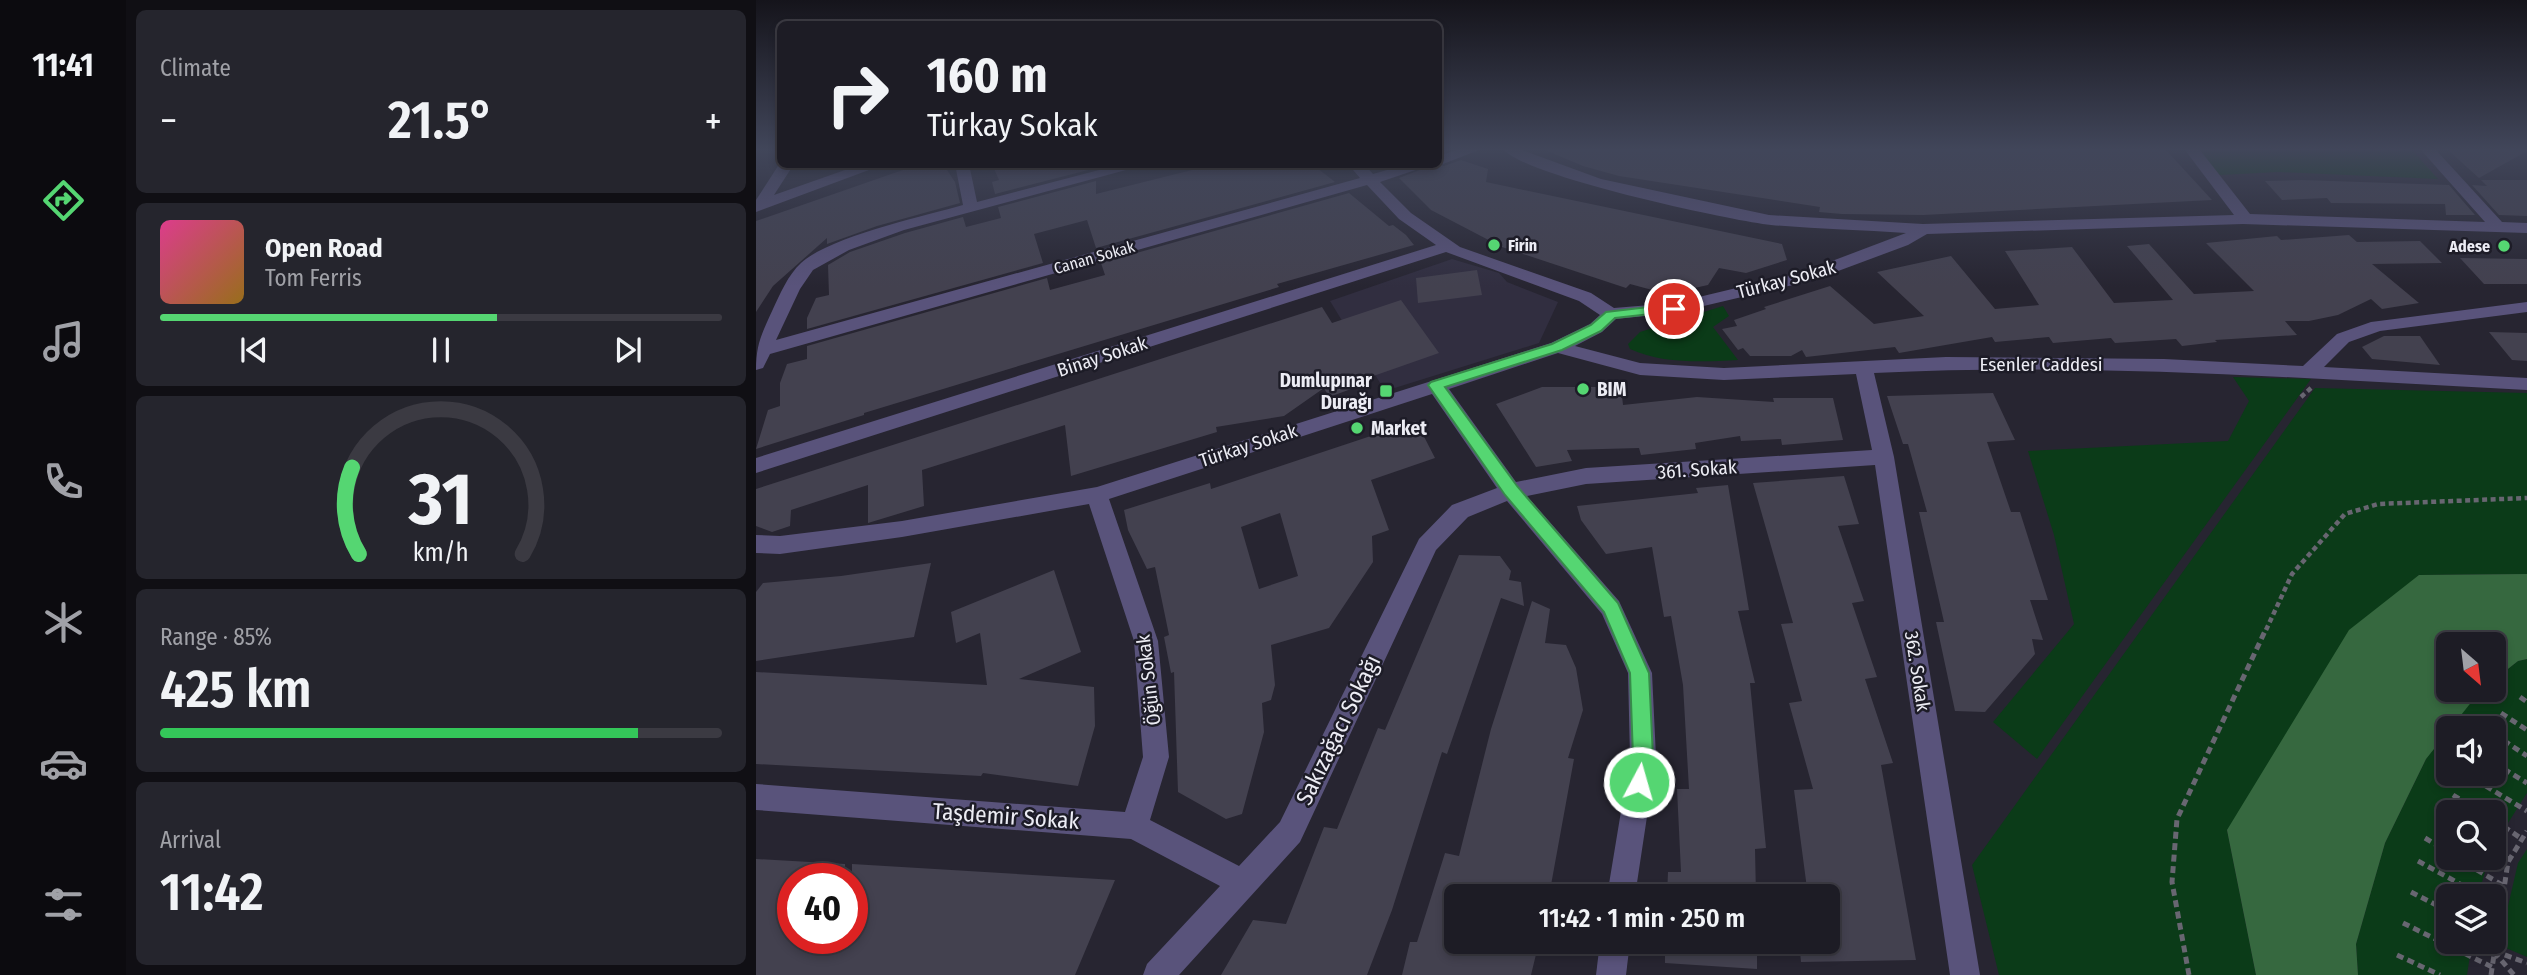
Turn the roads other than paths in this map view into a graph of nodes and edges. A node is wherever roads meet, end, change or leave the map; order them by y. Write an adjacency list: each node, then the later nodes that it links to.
1 (789, 196): 9 (street)
2 (968, 196): 10 (street)
3 (1017, 196): 10 (street)
4 (1317, 196): 19 (street, Canan Sokak)
5 (1386, 196): 15 (street)
6 (1655, 196): 14 (street)
7 (2229, 196): 11 (street)
8 (2469, 196): 12 (street)
9 (759, 206)
10 (971, 208): 19 (street)
11 (2243, 219): 12 (street); 14 (street)
12 (2497, 226): 13 (street)
13 (2527, 228)
14 (1923, 229): 17 (street, Türkay Sokak)
15 (1448, 246): 17 (street); 25 (street, Binay Sokak)
16 (2527, 307): 21 (street)
17 (1611, 314): 18 (street, Türkay Sokak)
18 (1557, 347): 20 (street, Esenler Caddesi); 23 (street, Türkay Sokak)
19 (759, 357)
20 (1864, 368): 21 (street, Esenler Caddesi); 24 (street, 362. Sokak)
21 (2309, 371): 22 (street, Esenler Caddesi)
22 (2527, 384)
23 (1436, 385): 26 (street); 27 (street, Türkay Sokak)
24 (1884, 457): 26 (street, 361. Sokak); 36 (street, 362. Sokak)
25 (756, 466)
26 (1511, 491): 31 (street, Sakızağacı Sokağı); 32 (street)
27 (1097, 495): 28 (street, Türkay Sokak); 30 (street, Öğün Sokak)
28 (756, 544)
29 (756, 797): 30 (street, Taşdemir Sokak)
30 (1134, 826): 31 (street, Taşdemir Sokak)
31 (1243, 883): 34 (street, Sakızağacı Sokağı)
32 (1623, 884)
33 (1614, 954): 35 (street)
34 (1158, 975)
35 (1611, 975)
36 (1965, 975)

